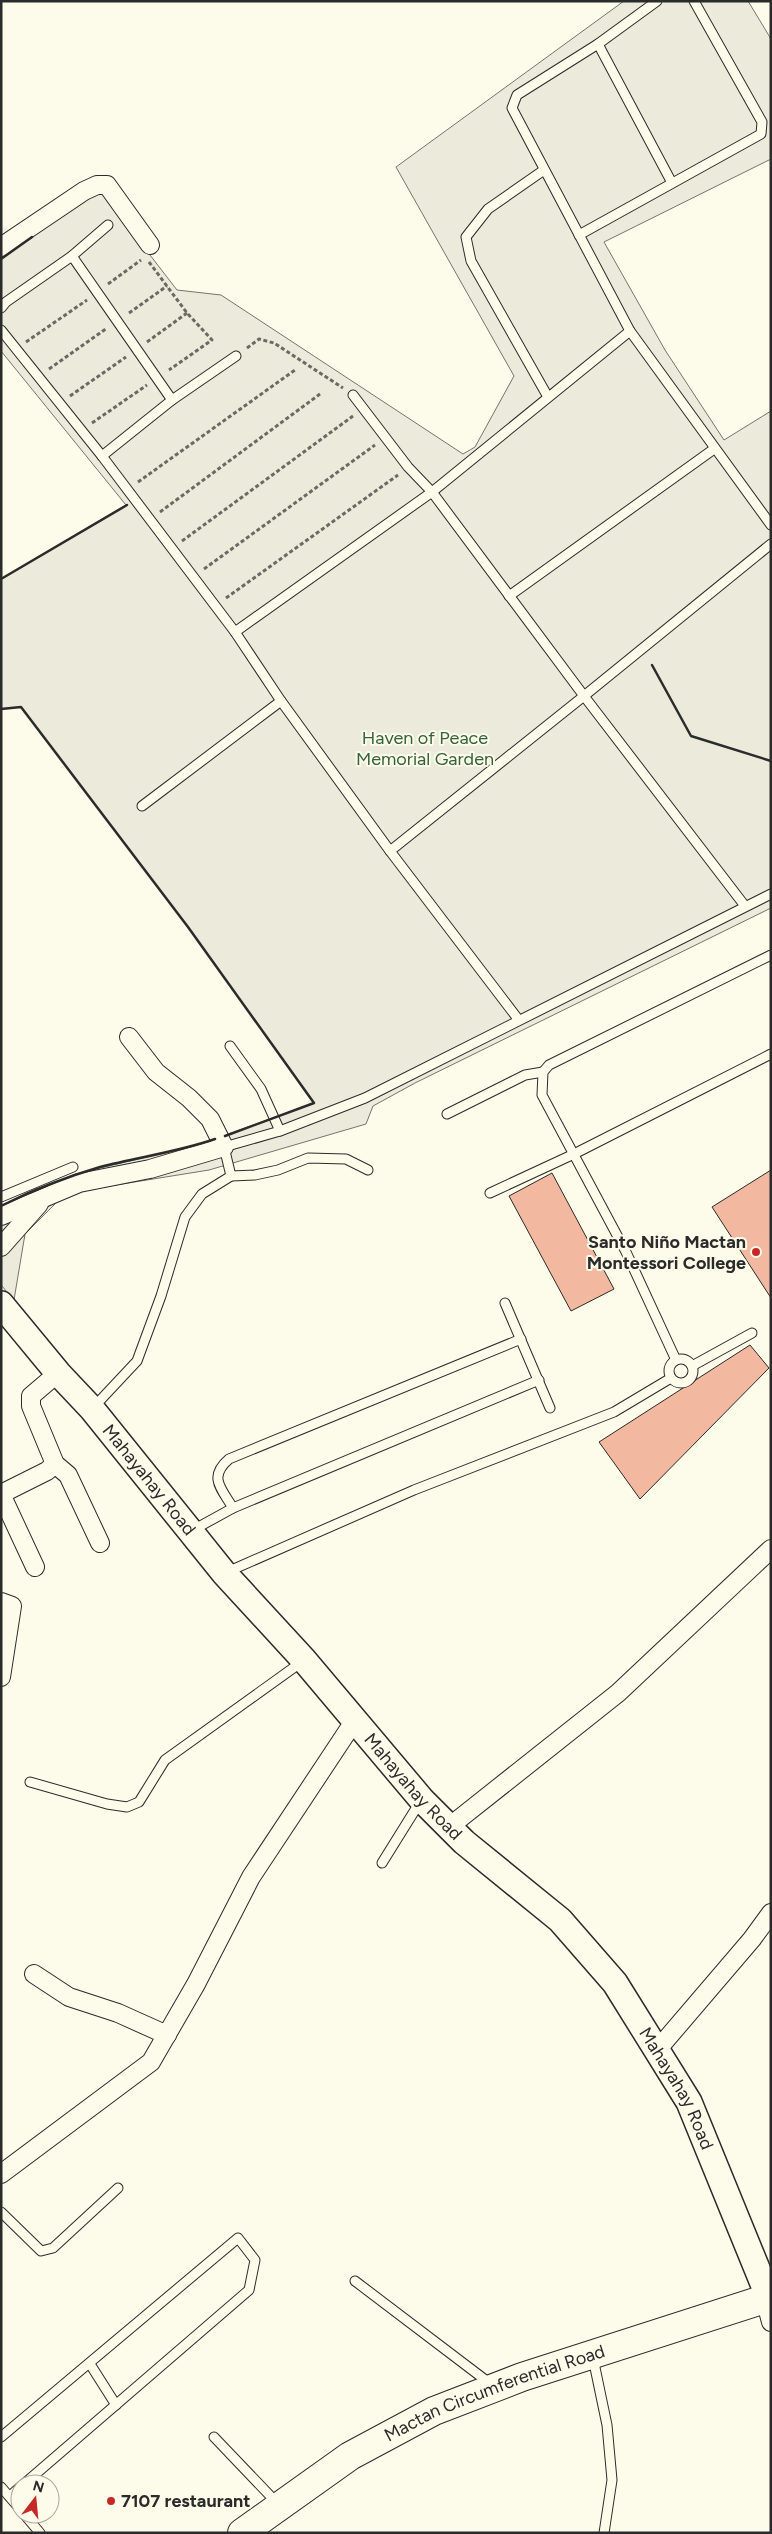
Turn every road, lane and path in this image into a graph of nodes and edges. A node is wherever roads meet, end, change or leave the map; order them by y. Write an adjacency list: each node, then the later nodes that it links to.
1 (657, 1): 3 (lane)
2 (694, 1): 5 (lane)
3 (598, 44): 4 (lane); 5 (lane)
4 (544, 170): 7 (lane); 24 (lane)
5 (672, 183): 7 (lane)
6 (108, 225): 10 (lane)
7 (579, 235): 16 (lane)
8 (150, 245): 9 (street)
9 (1, 247)
10 (72, 256): 12 (lane); 13 (lane)
11 (167, 286): 12 (path); 14 (path); 17 (path)
12 (97, 292): 14 (lane); 18 (path)
13 (1, 308)
14 (117, 321): 21 (path); 25 (lane)
15 (1, 330): 18 (lane)
16 (630, 331): 24 (lane); 28 (lane)
17 (212, 340)
18 (16, 349): 21 (lane)
19 (236, 356): 23 (path); 25 (lane)
20 (295, 370): 31 (path)
21 (38, 377): 29 (lane)
22 (320, 394): 33 (path)
23 (353, 395): 26 (lane)
24 (548, 397): 32 (lane)
25 (172, 400): 29 (lane)
26 (364, 409): 27 (lane); 36 (path)
27 (386, 437): 30 (lane); 37 (path)
28 (714, 449): 34 (lane); 38 (lane)
29 (102, 456): 31 (lane)
30 (408, 467): 32 (lane); 39 (path)
31 (127, 489): 33 (lane)
32 (432, 492): 38 (lane); 40 (lane)
33 (150, 520): 36 (lane)
34 (771, 525)
35 (771, 544): 41 (lane)
36 (172, 549): 37 (lane)
37 (193, 576): 39 (lane)
38 (509, 596): 41 (lane)
39 (216, 606): 40 (lane)
40 (235, 632): 42 (lane)
41 (584, 696): 44 (lane); 46 (lane)
42 (281, 701): 43 (lane); 44 (lane)
43 (142, 806)
44 (390, 851): 48 (lane)
45 (771, 894): 46 (lane)
46 (745, 906): 48 (lane)
47 (771, 955): 52 (lane)
48 (518, 1019): 54 (lane)
49 (129, 1037): 55 (street)
50 (230, 1046): 54 (lane)
51 (771, 1054): 56 (lane)
52 (543, 1072): 53 (lane); 56 (lane)
53 (447, 1114)
54 (280, 1131): 55 (lane)
55 (224, 1148): 59 (lane); 62 (street)
56 (574, 1154): 60 (lane); 69 (lane)
57 (73, 1167): 61 (lane)
58 (368, 1170): 59 (lane)
59 (231, 1176): 75 (lane)
60 (490, 1193)
61 (1, 1197)
62 (45, 1199): 63 (street); 64 (street)
63 (1, 1216)
64 (1, 1247)
65 (505, 1303): 68 (lane)
66 (1, 1304): 71 (street, Mahayahay Road)
67 (752, 1334): 70 (lane)
68 (521, 1339): 73 (lane); 78 (lane)
69 (676, 1360): 70 (lane); 72 (lane)
70 (692, 1366): 72 (lane)
71 (58, 1373): 75 (street, Mahayahay Road); 76 (street)
72 (671, 1378): 83 (lane)
73 (539, 1380): 74 (lane); 78 (lane)
74 (550, 1408)
75 (92, 1409): 79 (street, Mahayahay Road)
76 (56, 1464): 77 (street); 80 (street)
77 (1, 1494): 82 (street)
78 (233, 1508): 79 (lane)
79 (190, 1532): 83 (street, Mahayahay Road)
80 (100, 1543)
81 (771, 1549): 90 (street)
82 (35, 1567)
83 (224, 1573): 85 (street, Mahayahay Road)
84 (1, 1602): 86 (street)
85 (304, 1660): 87 (street, Mahayahay Road); 88 (lane)
86 (1, 1678)
87 (355, 1720): 89 (street, Mahayahay Road); 94 (street)
88 (30, 1782)
89 (422, 1800): 90 (street, Mahayahay Road); 91 (lane)
90 (449, 1827): 95 (street, Mahayahay Road)
91 (382, 1863)
92 (771, 1913): 95 (street)
93 (34, 1974): 94 (street)
94 (167, 2035): 96 (street)
95 (658, 2049): 100 (street, Mahayahay Road)
96 (1, 2174)
97 (118, 2188): 98 (lane)
98 (1, 2212)
99 (355, 2281): 103 (lane)
100 (769, 2304): 101 (main road, Mactan Circumferential Road)
101 (592, 2354): 103 (main road, Mactan Circumferential Road); 112 (lane)
102 (90, 2364): 104 (lane); 104 (lane); 105 (lane)
103 (496, 2387): 110 (main road, Mactan Circumferential Road)
104 (116, 2405): 107 (lane)
105 (1, 2437)
106 (214, 2437): 110 (lane)
107 (36, 2474)
108 (1, 2487): 109 (lane)
109 (10, 2496)
110 (279, 2505): 111 (main road, Mactan Circumferential Road)
111 (242, 2533)
112 (604, 2533)

